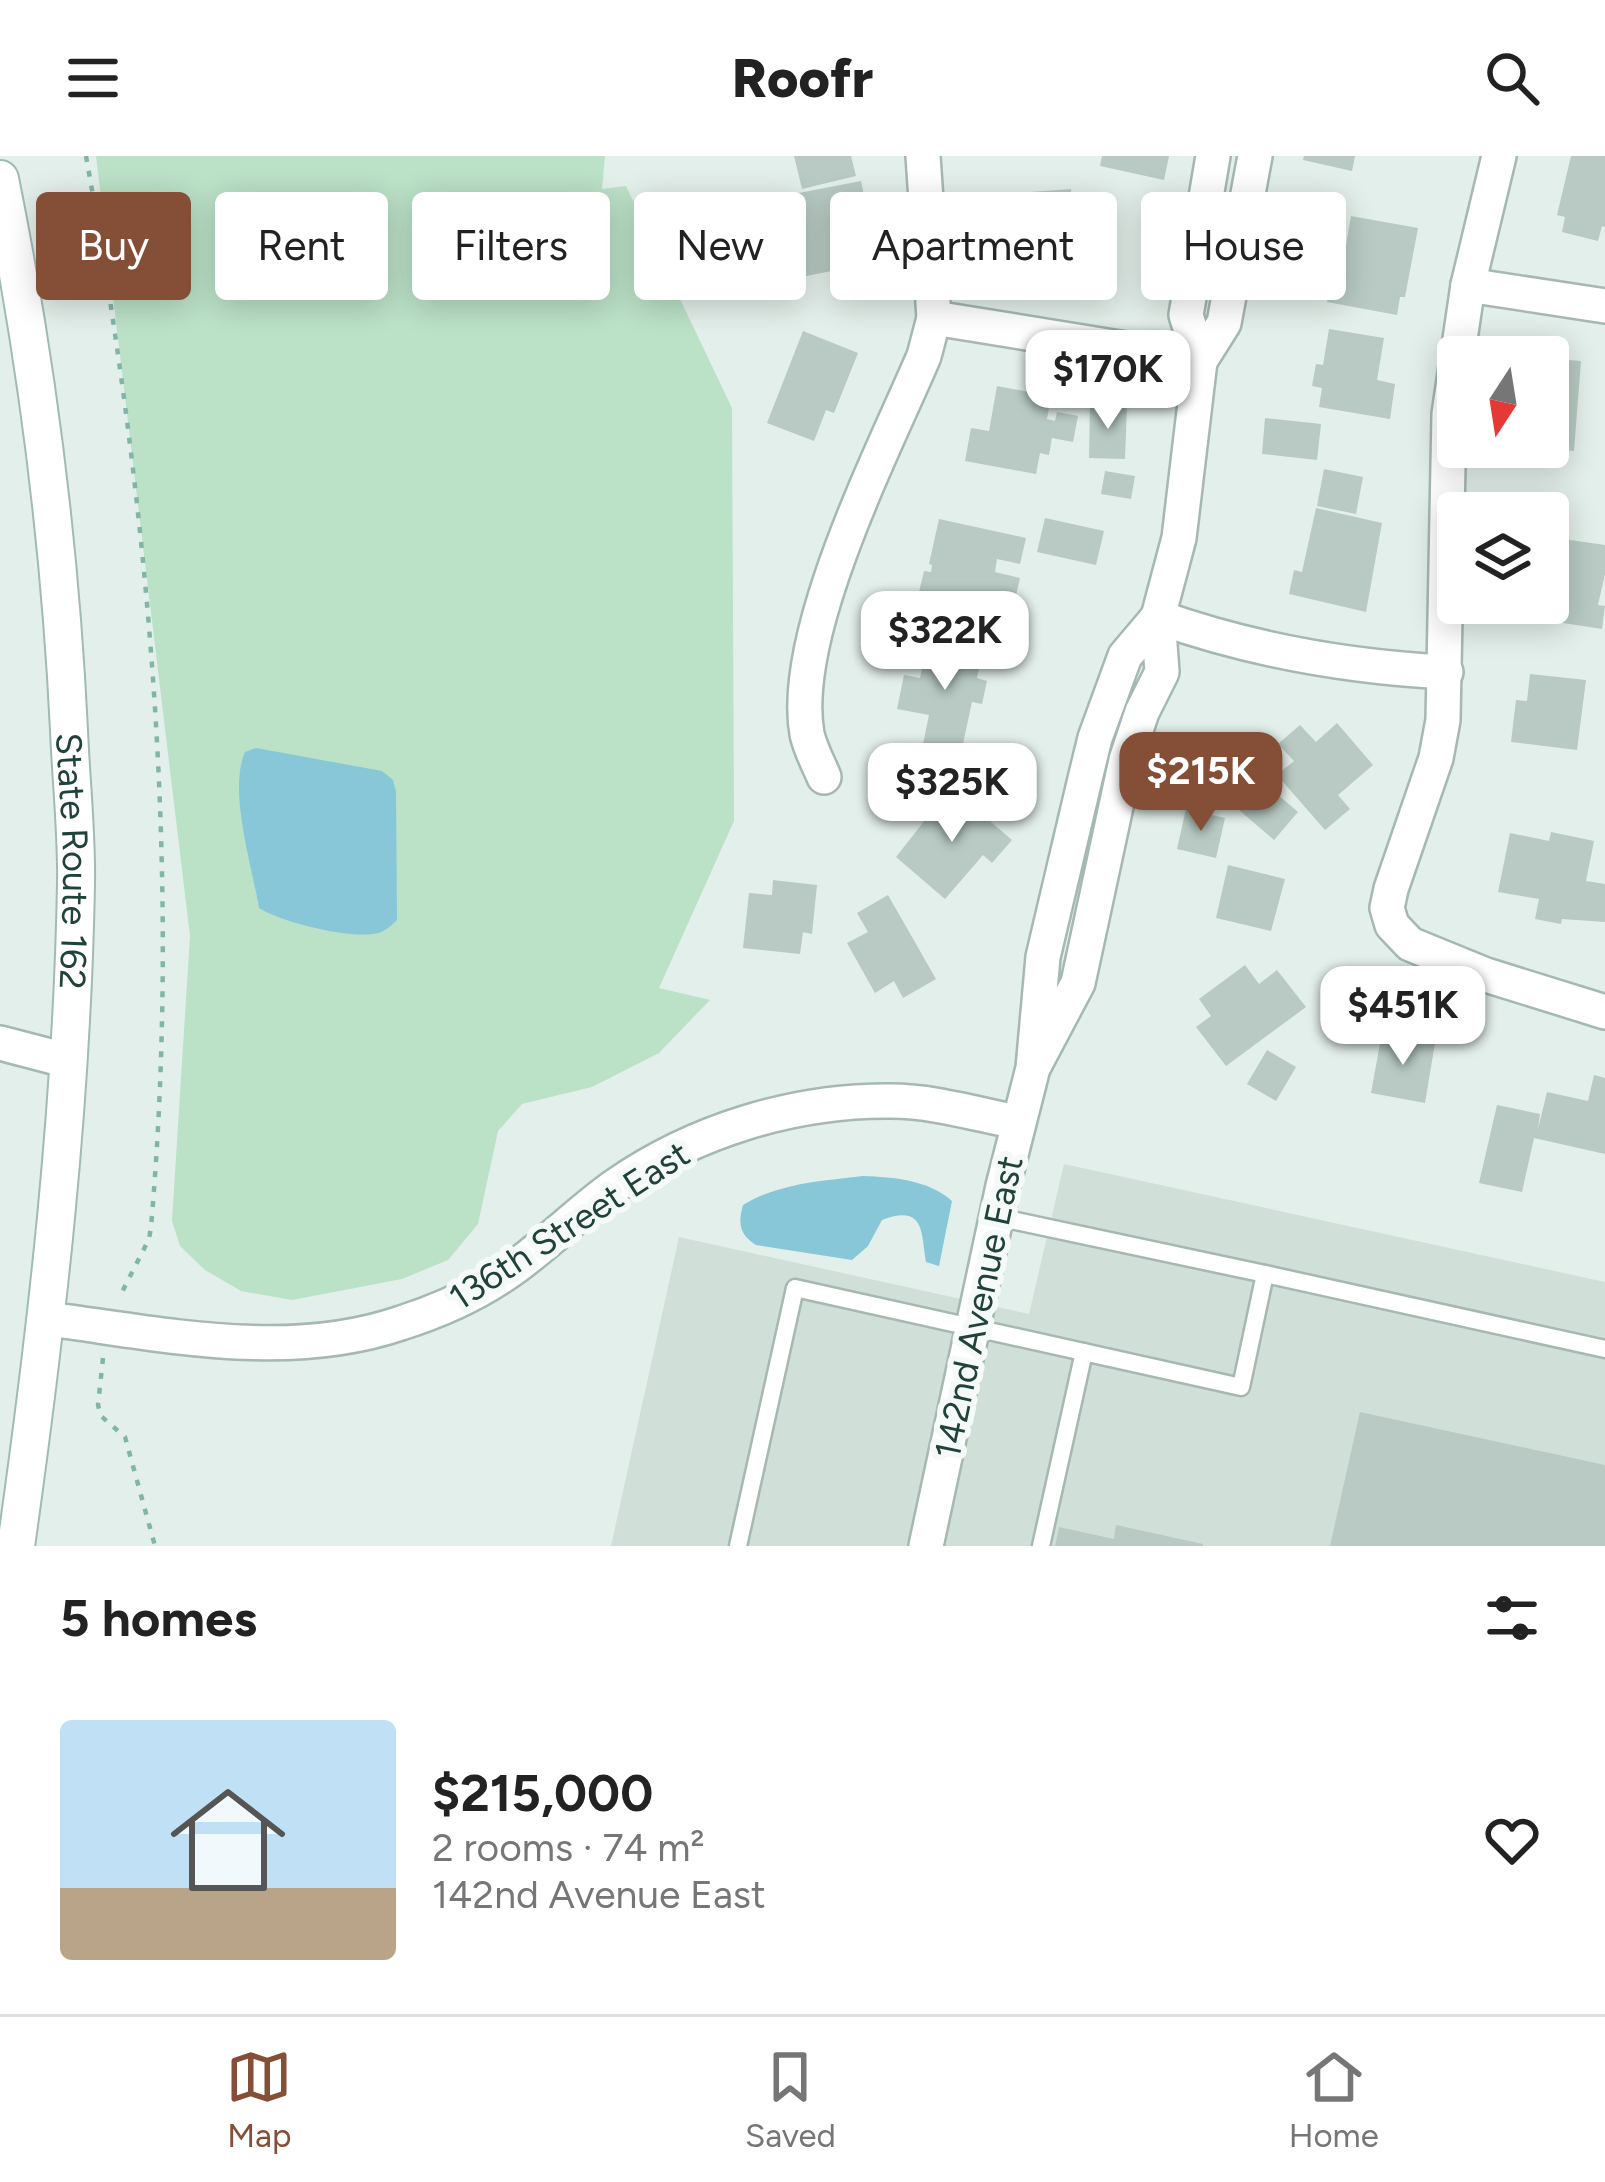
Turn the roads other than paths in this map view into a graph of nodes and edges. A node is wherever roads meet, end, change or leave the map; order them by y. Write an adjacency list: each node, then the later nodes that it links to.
1 (923, 156): 8 (street)
2 (1213, 156): 9 (street, 142nd Avenue East)
3 (1256, 156): 9 (street, 142nd Avenue East)
4 (1498, 156): 6 (street)
5 (0, 179): 15 (main road, State Route 162)
6 (1468, 285): 7 (street); 11 (street)
7 (1605, 306)
8 (934, 318): 9 (street); 12 (street)
9 (1200, 362): 10 (street, 142nd Avenue East)
10 (1158, 616): 11 (street); 16 (street, 142nd Avenue East)
11 (1446, 672): 13 (street)
12 (824, 777)
13 (1605, 1012)
14 (0, 1043): 15 (street)
15 (69, 1061): 19 (main road, State Route 162)
16 (1017, 1122): 17 (street, 142nd Avenue East); 19 (street, 136th Street East)
17 (997, 1216): 18 (lane); 20 (street, 142nd Avenue East)
18 (1265, 1274): 21 (lane); 22 (lane)
19 (48, 1319): 23 (main road, State Route 162)
20 (973, 1328): 22 (lane); 24 (lane); 25 (street, 142nd Avenue East)
21 (1605, 1349)
22 (1084, 1352): 26 (lane)
23 (16, 1546)
24 (738, 1546)
25 (926, 1546)
26 (1041, 1546)

